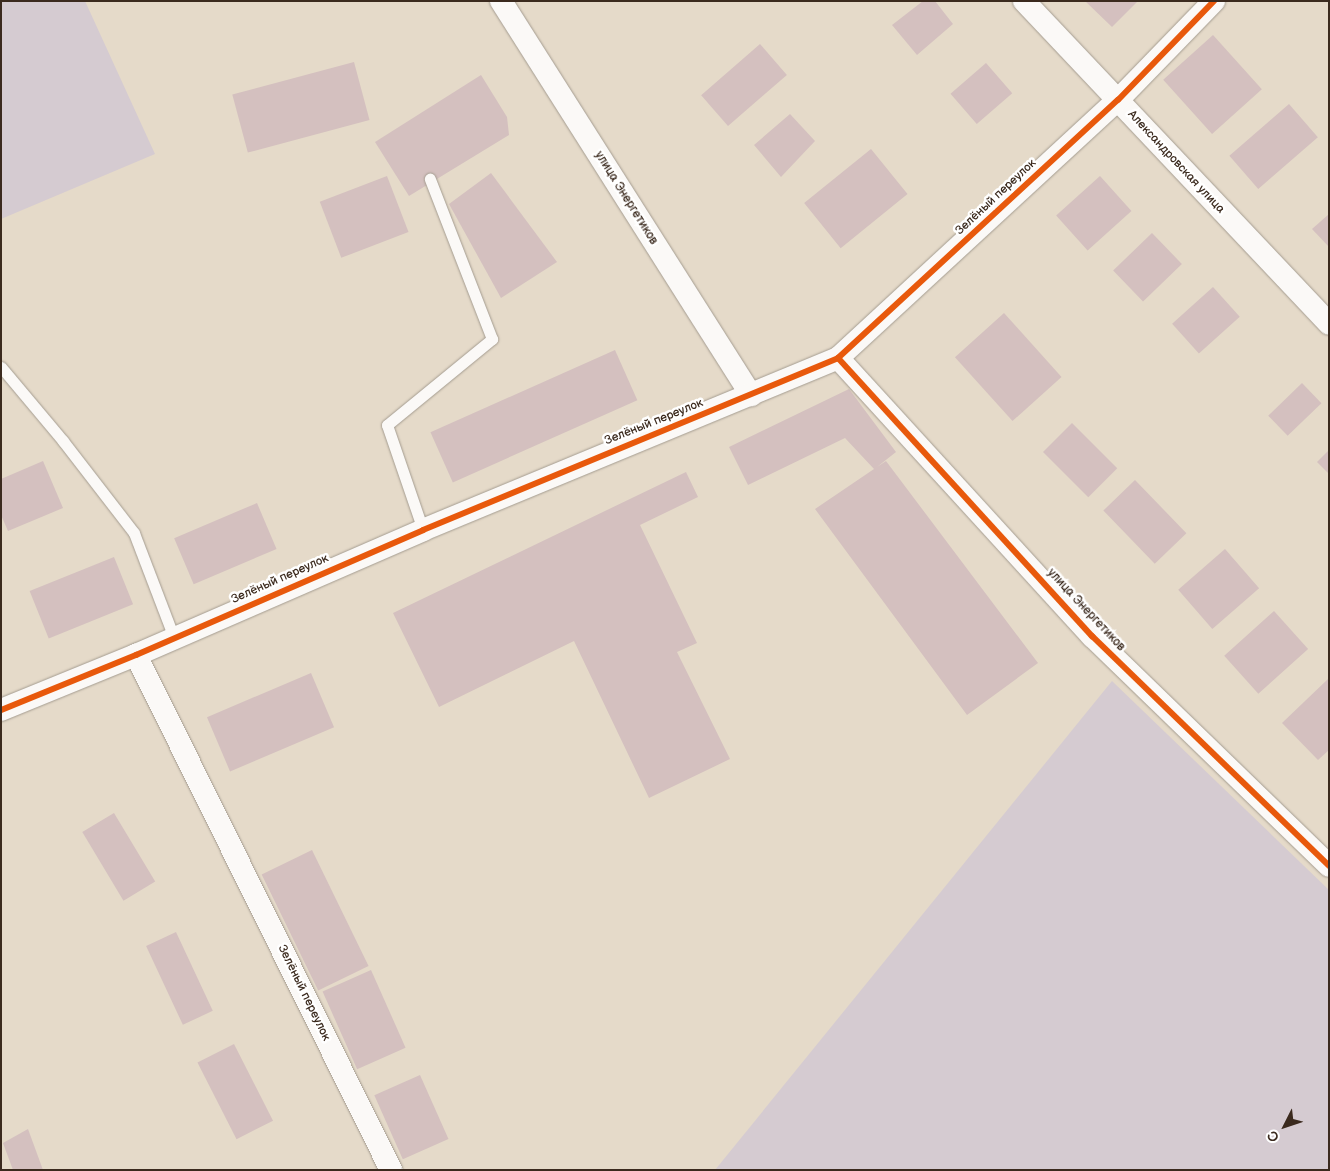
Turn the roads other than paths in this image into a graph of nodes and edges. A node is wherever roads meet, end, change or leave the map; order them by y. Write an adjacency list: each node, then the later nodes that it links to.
1 (501, 1): 9 (street, улица Энергетиков)
2 (1024, 1): 4 (street, Александровская улица)
3 (1214, 1): 4 (street, Зелёный переулок)
4 (1118, 100): 6 (street, Александровская улица); 7 (street, Зелёный переулок)
5 (430, 179): 10 (lane)
6 (1329, 323)
7 (838, 358): 9 (street, Зелёный переулок); 14 (street, улица Энергетиков)
8 (1, 367): 11 (lane)
9 (752, 394): 10 (street, Зелёный переулок)
10 (423, 530): 11 (street, Зелёный переулок)
11 (174, 638): 12 (street, Зелёный переулок)
12 (136, 655): 13 (street, Зелёный переулок); 15 (street, Зелёный переулок)
13 (1, 710)
14 (1329, 866)
15 (392, 1170)

